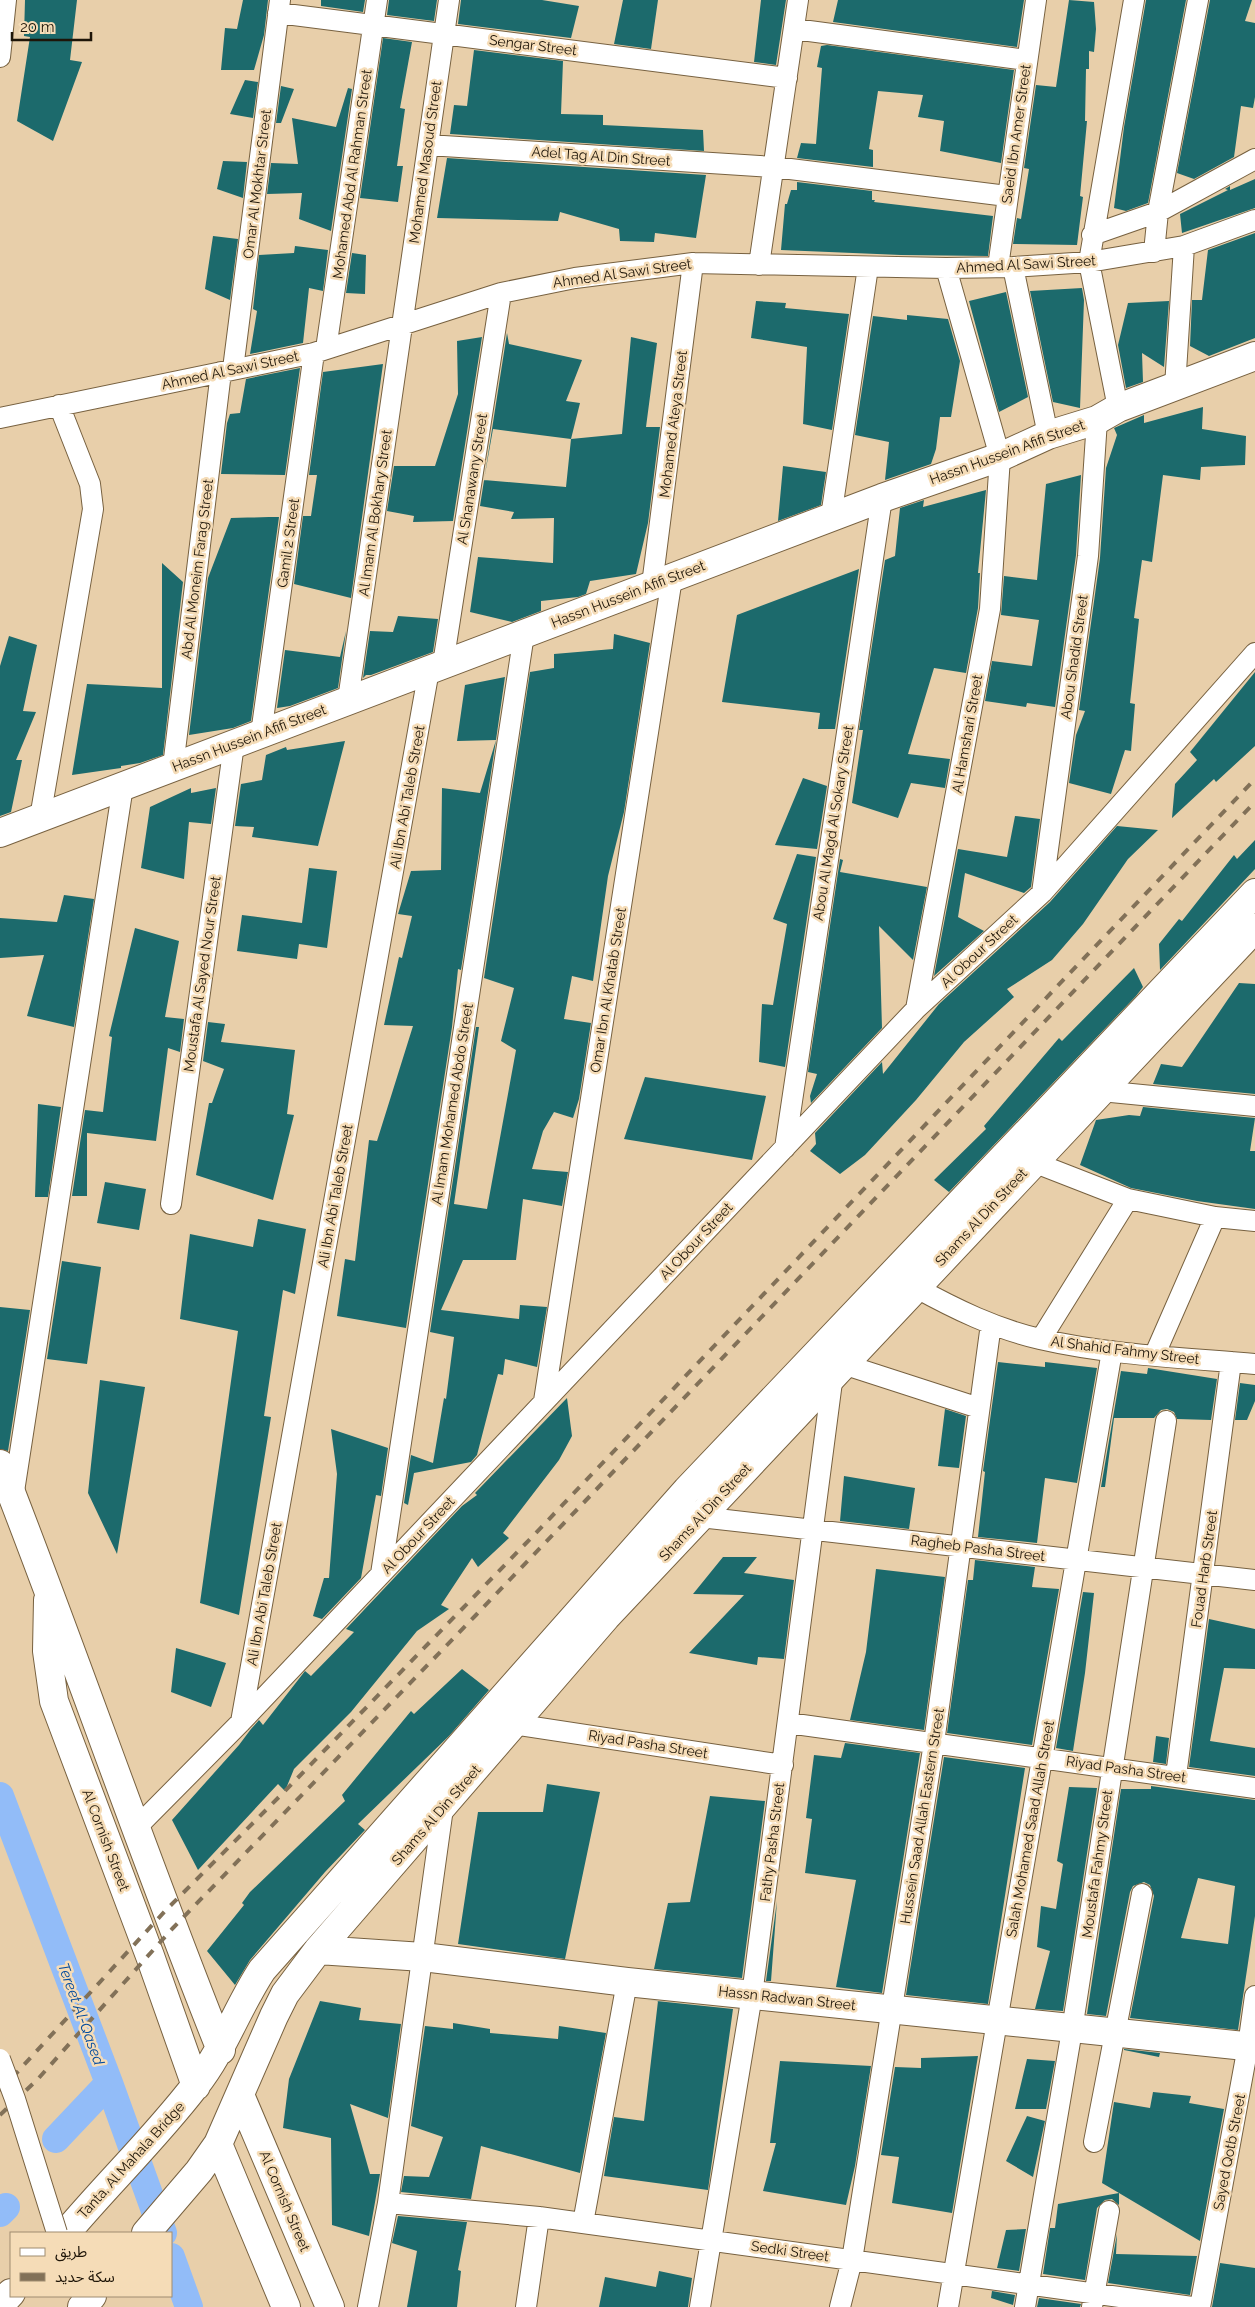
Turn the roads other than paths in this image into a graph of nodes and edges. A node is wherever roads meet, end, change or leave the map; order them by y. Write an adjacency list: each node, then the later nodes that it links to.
1 (6, 0): 12 (street)
2 (377, 0): 9 (street, Mohamed Abd Al Rahman Street)
3 (449, 0): 11 (street, Mohamed Masoud Street)
4 (798, 0): 10 (street)
5 (1036, 0): 13 (street, Saeid Ibn Amer Street)
6 (1134, 0): 21 (street, Abou Shadid Street)
7 (1198, 0): 19 (street)
8 (279, 6): 9 (street, Sengar Street); 34 (street, Omar Al Mokhtar Street)
9 (374, 25): 11 (street, Sengar Street); 32 (street, Mohamed Abd Al Rahman Street)
10 (794, 29): 13 (street); 14 (street)
11 (444, 34): 14 (street, Sengar Street); 15 (street, Mohamed Masoud Street)
12 (0, 57)
13 (1027, 60): 18 (street, Saeid Ibn Amer Street)
14 (787, 78): 17 (street)
15 (428, 145): 17 (street, Adel Tag Al Din Street); 31 (street, Mohamed Masoud Street)
16 (1255, 159): 19 (street)
17 (774, 168): 18 (street, Adel Tag Al Din Street); 26 (street)
18 (1007, 196): 28 (street, Saeid Ibn Amer Street)
19 (1158, 212): 21 (street); 23 (street)
20 (1255, 220): 22 (street, Ahmed Al Sawi Street)
21 (1092, 235): 24 (street, Abou Shadid Street)
22 (1184, 246): 23 (street, Ahmed Al Sawi Street); 35 (street)
23 (1154, 252): 24 (street, Ahmed Al Sawi Street)
24 (1089, 262): 28 (street, Ahmed Al Sawi Street); 37 (street, Abou Shadid Street)
25 (693, 263): 26 (street, Ahmed Al Sawi Street); 30 (street, Ahmed Al Sawi Street); 43 (street, Mohamed Ateya Street)
26 (759, 265): 27 (street, Ahmed Al Sawi Street)
27 (868, 267): 29 (street, Ahmed Al Sawi Street); 42 (street)
28 (1005, 267): 29 (street, Ahmed Al Sawi Street); 39 (street, Saeid Ibn Amer Street)
29 (946, 268): 40 (street, Al Hamshari Street)
30 (501, 293): 31 (street, Ahmed Al Sawi Street); 46 (street, Al Shanawany Street)
31 (402, 325): 32 (street, Ahmed Al Sawi Street); 47 (street, Al Imam Al Bokhary Street)
32 (320, 351): 34 (street, Ahmed Al Sawi Street); 48 (street, Gamil 2 Street)
33 (1255, 356): 35 (main road, Hassn Hussein Afifi Street)
34 (227, 370): 36 (street, Ahmed Al Sawi Street); 50 (street, Abd Al Moneim Farag Street)
35 (1174, 386): 37 (main road, Hassn Hussein Afifi Street)
36 (59, 405): 38 (street, Ahmed Al Sawi Street); 52 (street)
37 (1108, 414): 39 (main road, Hassn Hussein Afifi Street); 54 (street, Abou Shadid Street)
38 (0, 418)
39 (1048, 435): 40 (main road, Hassn Hussein Afifi Street)
40 (1000, 457): 41 (main road, Hassn Hussein Afifi Street); 57 (street, Al Hamshari Street)
41 (882, 498): 42 (main road, Hassn Hussein Afifi Street); 60 (street, Abou Al Magd Al Sokary Street)
42 (830, 517): 43 (main road, Hassn Hussein Afifi Street)
43 (662, 581): 44 (main road, Hassn Hussein Afifi Street); 74 (street, Omar Ibn Al Khatab Street)
44 (524, 634): 46 (main road, Hassn Hussein Afifi Street); 84 (street, Al Imam Mohamed Abdo Street)
45 (1255, 653): 54 (street, Al Obour Street)
46 (436, 667): 47 (main road, Hassn Hussein Afifi Street); 89 (street, Ali Ibn Abi Taleb Street)
47 (348, 700): 48 (main road, Hassn Hussein Afifi Street)
48 (261, 734): 49 (main road, Hassn Hussein Afifi Street)
49 (234, 744): 50 (main road, Hassn Hussein Afifi Street); 63 (street, Moustafa Al Sayed Nour Street)
50 (173, 767): 51 (main road, Hassn Hussein Afifi Street)
51 (123, 786): 52 (main road, Hassn Hussein Afifi Street); 78 (street)
52 (40, 818): 53 (main road, Hassn Hussein Afifi Street)
53 (0, 833)
54 (1042, 893): 57 (street, Al Obour Street)
55 (1255, 893): 88 (main road, Shams Al Din Street)
56 (1255, 928): 58 (main road, Shams Al Din Street)
57 (916, 1009): 60 (street, Al Obour Street)
58 (1100, 1091): 59 (street); 61 (main road, Shams Al Din Street)
59 (1255, 1106)
60 (785, 1148): 74 (street, Al Obour Street)
61 (1033, 1162): 62 (street); 66 (main road, Shams Al Din Street)
62 (1128, 1199): 64 (street); 68 (street)
63 (171, 1204)
64 (1215, 1217): 65 (street); 70 (street)
65 (1255, 1221)
66 (915, 1287): 67 (street, Al Shahid Fahmy Street); 73 (main road, Shams Al Din Street)
67 (991, 1324): 68 (street, Al Shahid Fahmy Street); 75 (street, Hussein Saad Allah Eastern Street)
68 (1041, 1339): 69 (street, Al Shahid Fahmy Street)
69 (1112, 1350): 70 (street, Al Shahid Fahmy Street); 82 (street, Salah Mohamed Saad Allah Street)
70 (1155, 1354): 71 (street, Al Shahid Fahmy Street)
71 (1231, 1362): 72 (street, Al Shahid Fahmy Street); 85 (street, Fouad Harb Street)
72 (1255, 1364)
73 (838, 1369): 75 (street); 79 (main road, Shams Al Din Street); 80 (street, Fathy Pasha Street)
74 (544, 1401): 84 (street, Al Obour Street)
75 (979, 1408): 81 (street, Hussein Saad Allah Eastern Street)
76 (1166, 1421): 83 (street, Moustafa Fahmy Street)
77 (0, 1464): 78 (main road, Al Cornish Street)
78 (13, 1498): 87 (main road, Al Cornish Street)
79 (700, 1517): 80 (street, Ragheb Pasha Street); 88 (main road, Shams Al Din Street)
80 (813, 1530): 81 (street, Ragheb Pasha Street); 90 (street, Fathy Pasha Street)
81 (960, 1546): 82 (street, Ragheb Pasha Street); 92 (street, Hussein Saad Allah Eastern Street)
82 (1076, 1560): 83 (street, Ragheb Pasha Street); 93 (street, Salah Mohamed Saad Allah Street)
83 (1143, 1567): 85 (street, Ragheb Pasha Street); 95 (street, Moustafa Fahmy Street)
84 (381, 1574): 89 (street, Al Obour Street)
85 (1203, 1574): 86 (street, Ragheb Pasha Street); 96 (street, Fouad Harb Street)
86 (1255, 1580)
87 (49, 1588): 99 (main road, Al Cornish Street); 113 (main road, Al Cornish Street)
88 (597, 1610): 91 (main road, Shams Al Din Street); 111 (main road, Shams Al Din Street)
89 (241, 1722): 99 (street, Al Obour Street)
90 (788, 1722): 92 (street, Riyad Pasha Street); 94 (street, Fathy Pasha Street)
91 (514, 1724): 94 (street, Riyad Pasha Street); 98 (main road, Shams Al Din Street)
92 (934, 1743): 93 (street, Riyad Pasha Street); 106 (street, Hussein Saad Allah Eastern Street)
93 (1042, 1758): 95 (street, Riyad Pasha Street); 107 (street, Salah Mohamed Saad Allah Street)
94 (782, 1765): 104 (street, Fathy Pasha Street)
95 (1111, 1768): 96 (street, Riyad Pasha Street); 108 (street, Moustafa Fahmy Street)
96 (1176, 1776): 97 (street, Riyad Pasha Street)
97 (1255, 1788)
98 (443, 1808): 101 (main road, Shams Al Din Street); 102 (street)
99 (136, 1828): 111 (main road, Al Cornish Street)
100 (1142, 1894): 109 (street)
101 (318, 1950): 102 (main road, Hassn Radwan Street); 114 (main road, Shams Al Din Street)
102 (423, 1957): 103 (main road, Hassn Radwan Street); 117 (street)
103 (627, 1982): 104 (main road, Hassn Radwan Street); 120 (street)
104 (752, 1995): 106 (main road, Hassn Radwan Street); 124 (street, Fathy Pasha Street)
105 (1255, 1996): 110 (street, Sayed Qotb Street)
106 (892, 2009): 107 (main road, Hassn Radwan Street); 125 (street, Hussein Saad Allah Eastern Street)
107 (997, 2021): 108 (main road, Hassn Radwan Street); 126 (street, Salah Mohamed Saad Allah Street)
108 (1072, 2030): 109 (main road, Hassn Radwan Street); 127 (street, Moustafa Fahmy Street)
109 (1115, 2034): 110 (main road, Hassn Radwan Street); 115 (street)
110 (1252, 2046): 142 (street, Sayed Qotb Street)
111 (221, 2050): 113 (main road, Shams Al Din Street)
112 (0, 2058): 121 (street, bridge)
113 (196, 2086): 122 (main road, Tanta, Al Mahala Bridge)
114 (240, 2096): 116 (main road, Shams Al Din Street); 134 (main road, Al Cornish Street)
115 (1094, 2142)
116 (218, 2144): 123 (main road); 133 (main road)
117 (388, 2203): 119 (street, Sedki Street); 135 (street)
118 (1109, 2211): 130 (street)
119 (539, 2217): 120 (street, Sedki Street); 136 (street)
120 (583, 2223): 124 (street, Sedki Street)
121 (57, 2232)
122 (67, 2232)
123 (147, 2232)
124 (712, 2241): 125 (street, Sedki Street); 137 (street, Fathy Pasha Street)
125 (852, 2260): 126 (street, Sedki Street); 138 (street, Hussein Saad Allah Eastern Street)
126 (954, 2274): 127 (street, Sedki Street); 139 (street, Salah Mohamed Saad Allah Street)
127 (1029, 2284): 130 (street, Sedki Street); 140 (street, Moustafa Fahmy Street)
128 (10, 2294): 131 (main road)
129 (91, 2297): 132 (main road)
130 (1093, 2300): 141 (street, Sedki Street)
131 (0, 2305)
132 (81, 2307)
133 (286, 2307)
134 (330, 2307)
135 (368, 2307)
136 (526, 2307)
137 (700, 2307)
138 (840, 2307)
139 (948, 2307)
140 (1025, 2307)
141 (1192, 2307)
142 (1200, 2307)

